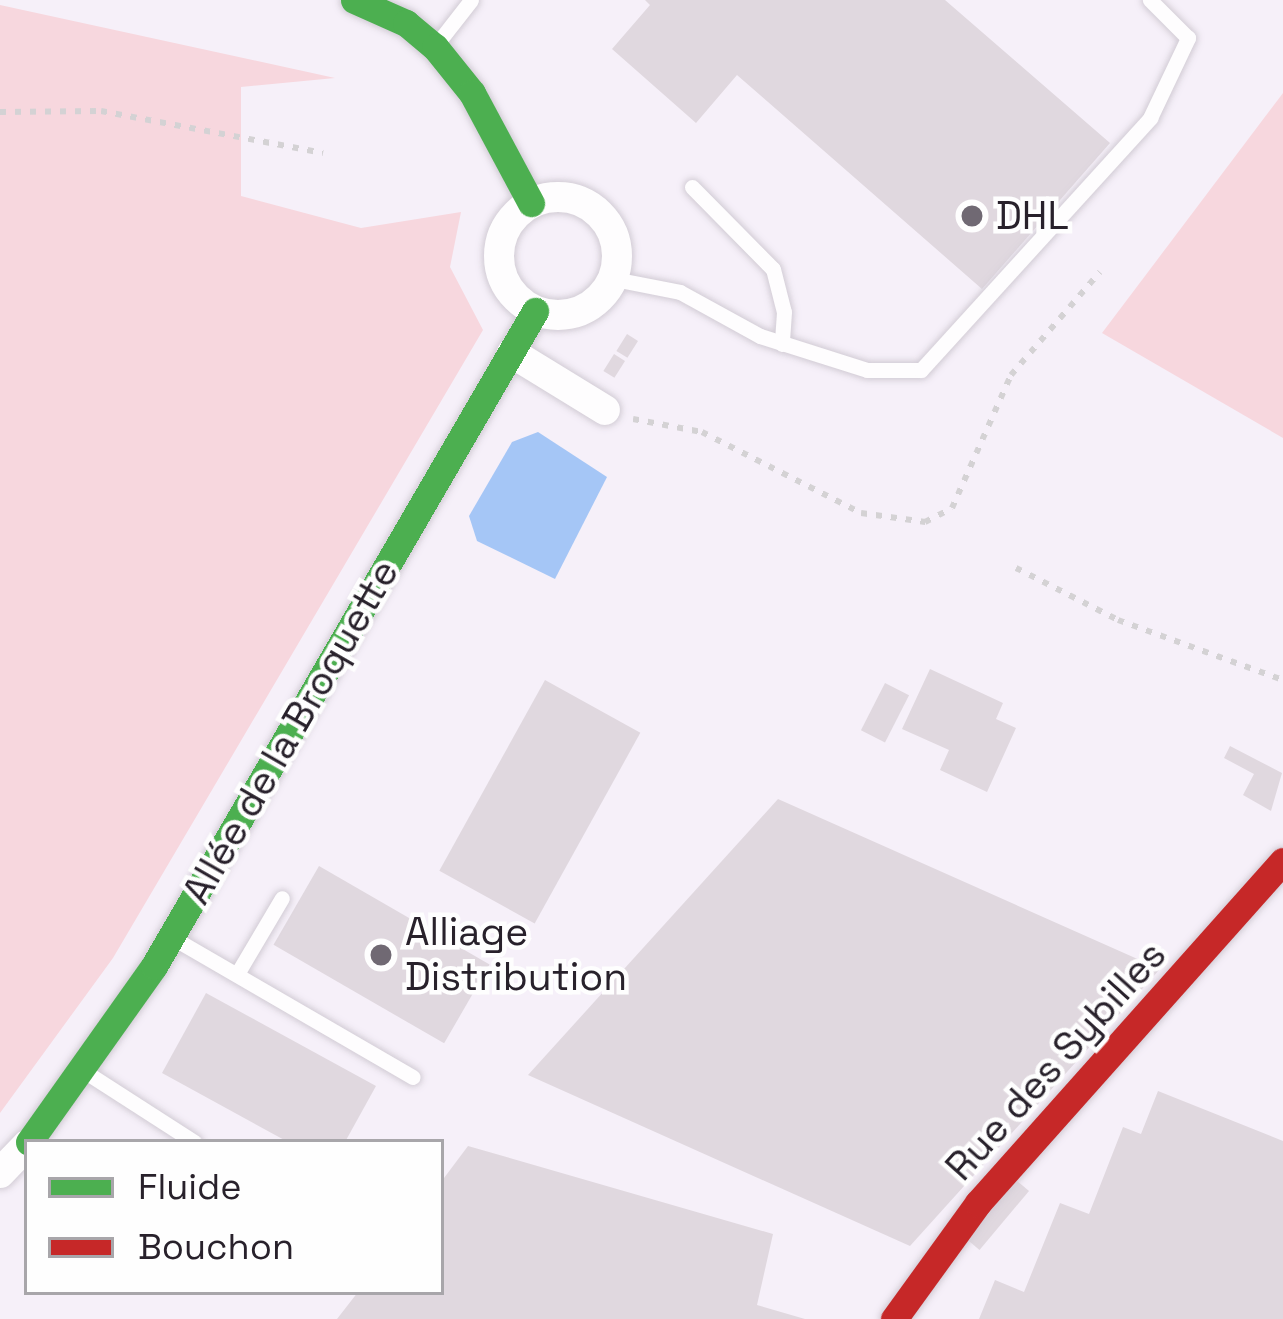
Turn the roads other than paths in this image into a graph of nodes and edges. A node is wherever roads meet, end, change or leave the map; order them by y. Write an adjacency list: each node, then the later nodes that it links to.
1 (354, 0): 4 (street)
2 (471, 0): 4 (lane)
3 (1150, 0): 9 (lane)
4 (435, 47): 6 (street)
5 (692, 187): 9 (lane)
6 (531, 203): 7 (street); 8 (street)
7 (614, 279): 8 (street); 9 (lane)
8 (535, 311): 10 (street, Allée de la Broquette)
9 (782, 344)
10 (512, 353): 11 (street); 14 (street, Allée de la Broquette)
11 (605, 410)
12 (1283, 861): 22 (street, Rue des Sybilles)
13 (282, 898): 15 (lane)
14 (170, 937): 15 (lane); 16 (street, Allée de la Broquette)
15 (237, 974): 17 (lane)
16 (82, 1070): 18 (street, Allée de la Broquette); 19 (lane)
17 (413, 1077)
18 (31, 1139)
19 (189, 1139)
20 (24, 1147): 21 (street, Allée de la Broquette)
21 (0, 1173)
22 (894, 1319)

